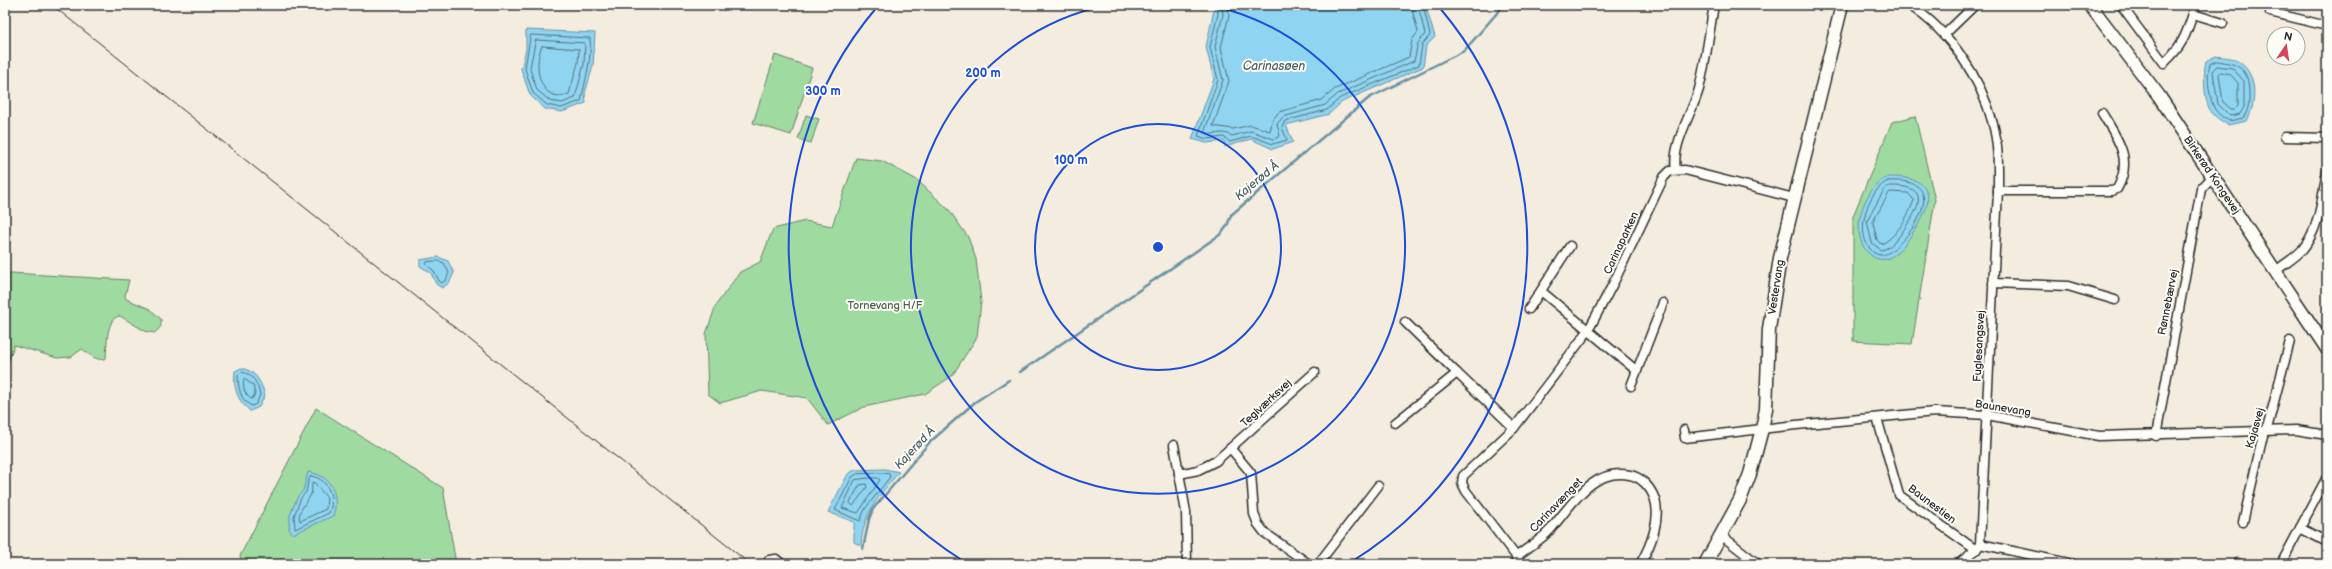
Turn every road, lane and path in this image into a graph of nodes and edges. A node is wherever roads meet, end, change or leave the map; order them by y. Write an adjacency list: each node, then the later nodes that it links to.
1 (1714, 5): 16 (street)
2 (1842, 5): 20 (street, Vestervang)
3 (1909, 5): 12 (street, Fuglesangsvej)
4 (1975, 5): 12 (street)
5 (2090, 5): 18 (street, Birkerød Kongevej)
6 (2121, 5): 9 (street)
7 (2196, 5): 9 (street)
8 (2270, 12): 11 (street)
9 (2192, 14): 10 (street)
10 (2223, 23)
11 (2327, 26)
12 (1944, 35): 19 (street, Fuglesangsvej)
13 (2102, 113): 19 (street)
14 (2285, 137): 15 (street)
15 (2327, 138)
16 (1676, 170): 20 (street); 29 (street, Carinaparken)
17 (2327, 171): 22 (street)
18 (2213, 176): 22 (street, Birkerød Kongevej); 44 (street, Rønnebærvej)
19 (1998, 191): 23 (street, Fuglesangsvej)
20 (1794, 198): 40 (street, Vestervang)
21 (1570, 246): 24 (street)
22 (2276, 271): 31 (street, Birkerød Kongevej)
23 (1994, 283): 25 (street); 36 (street, Fuglesangsvej)
24 (1541, 291): 27 (street); 29 (street)
25 (2115, 300)
26 (1662, 303): 32 (street)
27 (1528, 309)
28 (1405, 322): 34 (street)
29 (1588, 331): 32 (street); 39 (street, Carinaparken)
30 (2290, 341): 42 (street, Kajasvej)
31 (2327, 349)
32 (1637, 371): 35 (street)
33 (1315, 372): 46 (street, Teglværksvej)
34 (1457, 373): 38 (street); 39 (street)
35 (1631, 386)
36 (1986, 415): 37 (street, Baunevang); 44 (street, Baunevang); 54 (street, Fuglesangsvej)
37 (1877, 418): 40 (street, Baunevang); 54 (street, Baunestien)
38 (1395, 423)
39 (1514, 428): 55 (street, Carinaparken)
40 (1762, 429): 41 (street, Baunevang); 52 (street, Vestervang)
41 (1684, 430)
42 (2264, 431): 43 (street, Baunevang); 44 (street, Baunevang); 50 (street, Kajasvej)
43 (2327, 435)
44 (2156, 436)
45 (1174, 445): 47 (street)
46 (1231, 449): 47 (street, Teglværksvej); 59 (street)
47 (1179, 474): 58 (street)
48 (2327, 477): 51 (street)
49 (1378, 486): 60 (street)
50 (2243, 522)
51 (2300, 528): 53 (street); 67 (street)
52 (1721, 536): 63 (street, Vestervang); 64 (street)
53 (2327, 542)
54 (1978, 547): 65 (street); 66 (street)
55 (1516, 557): 61 (street, Carinaparken); 62 (street, Carinavænget)
56 (769, 560): 57 (street)
57 (782, 564)
58 (1187, 564)
59 (1308, 564)
60 (1318, 564)
61 (1522, 564)
62 (1640, 564)
63 (1705, 564)
64 (1758, 564)
65 (1958, 564)
66 (2073, 564)
67 (2280, 564)

